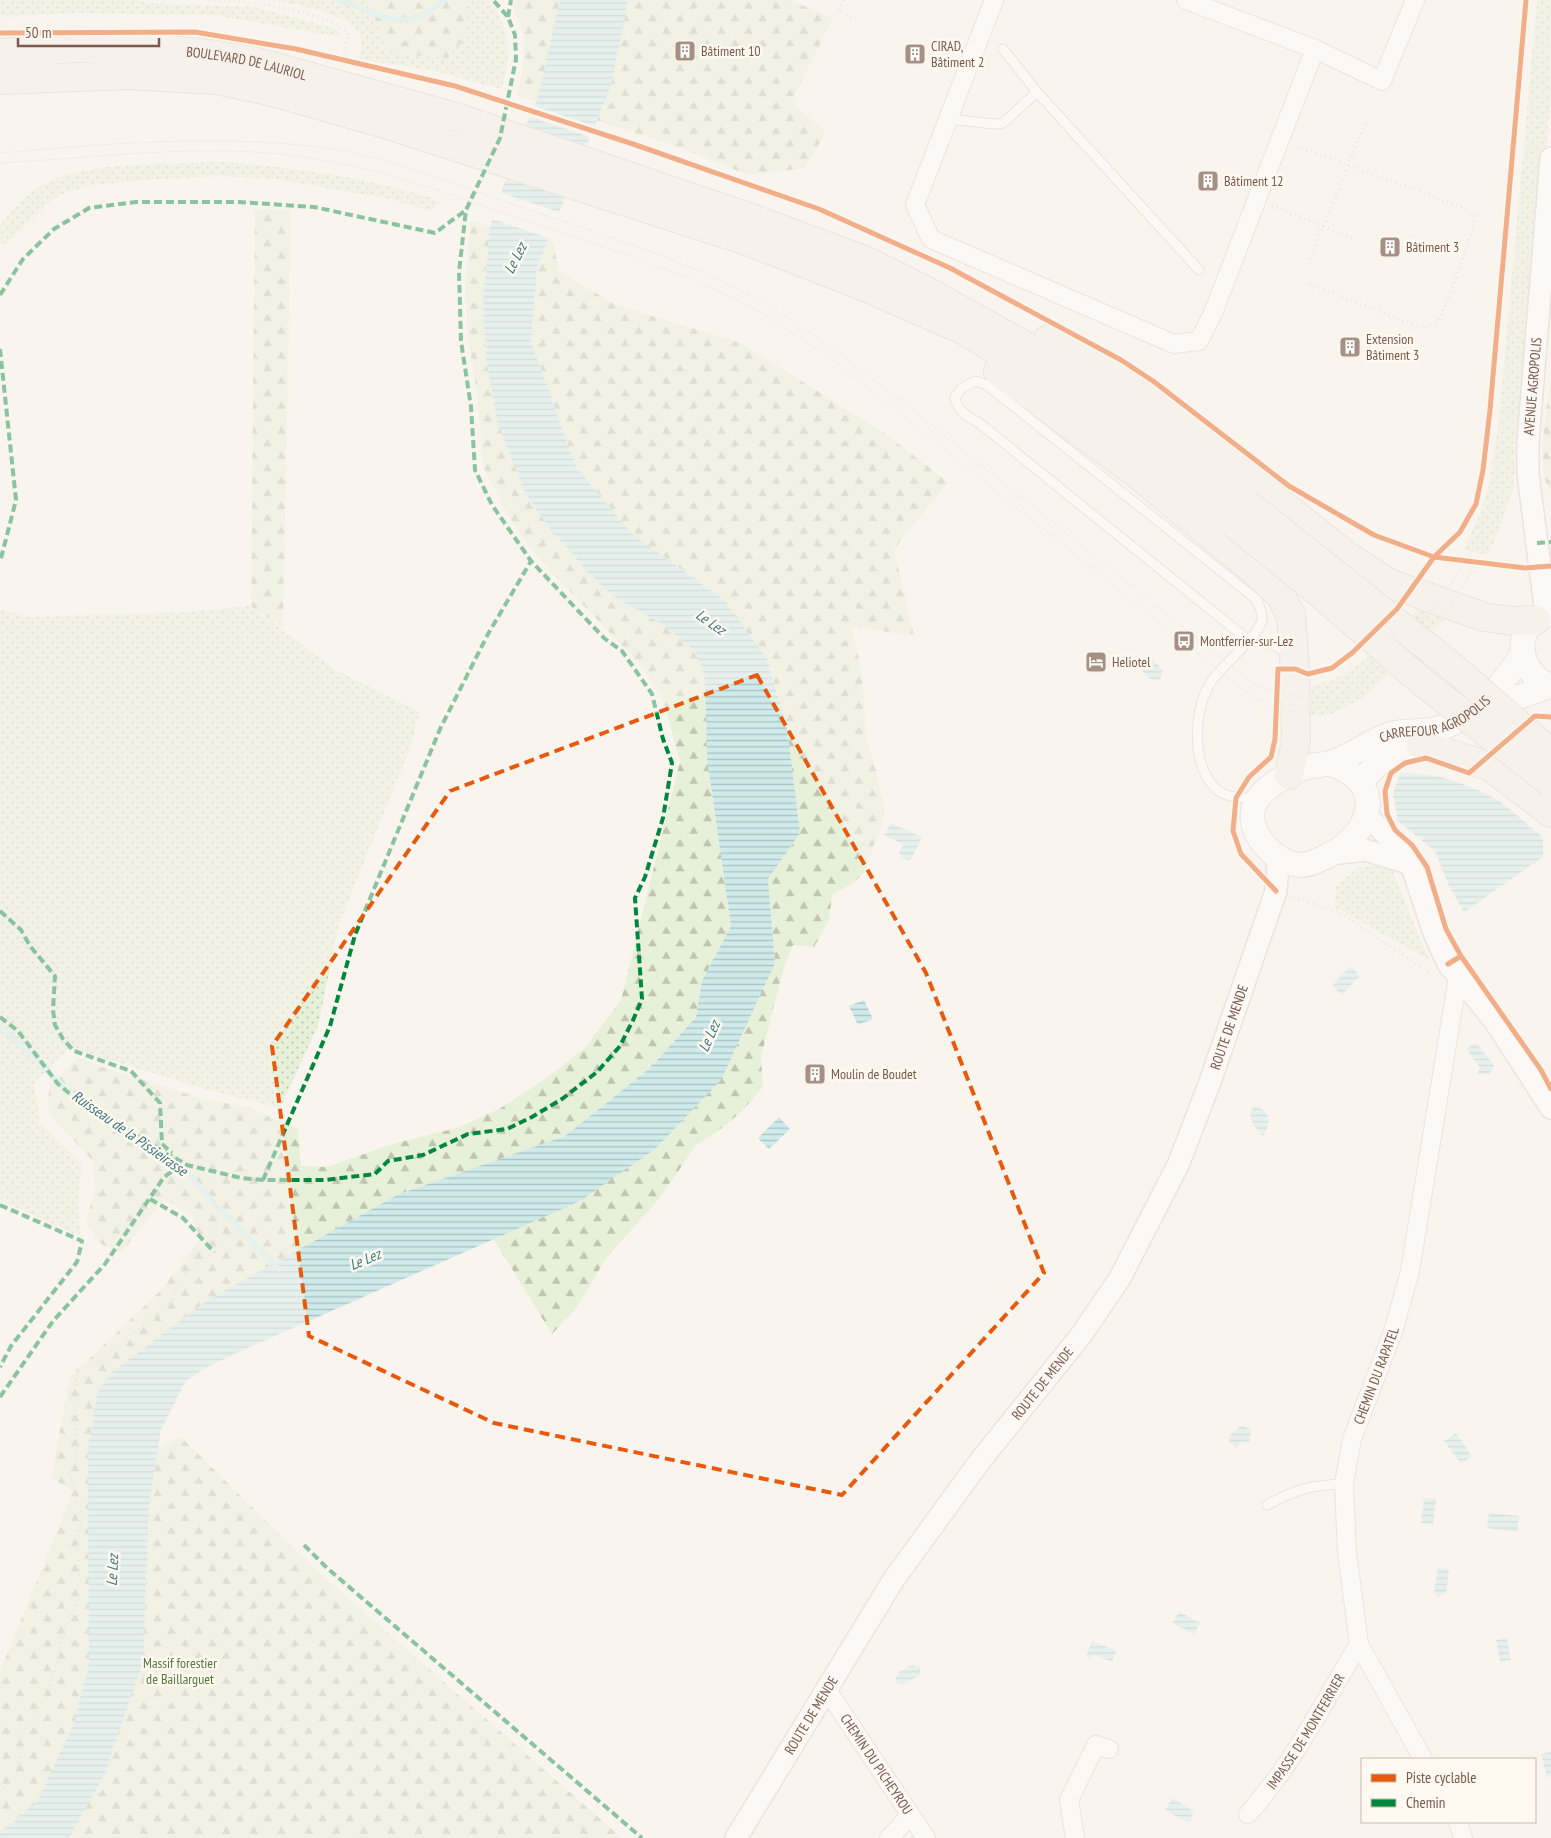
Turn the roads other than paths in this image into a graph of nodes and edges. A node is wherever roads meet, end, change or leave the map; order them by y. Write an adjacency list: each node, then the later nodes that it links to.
1 (994, 0): 11 (street)
2 (1186, 0): 5 (street)
3 (1414, 0): 5 (street)
4 (1003, 49): 10 (lane)
5 (1315, 49): 11 (street)
6 (0, 53): 15 (main road, BOULEVARD DE LAURIOL)
7 (49, 79): 8 (main road, BOULEVARD DE LAURIOL); 9 (main road); 13 (main road, BOULEVARD DE LAURIOL)
8 (0, 80)
9 (0, 88)
10 (1038, 92): 11 (lane); 14 (lane)
11 (948, 120)
12 (1551, 158): 17 (street, AVENUE AGROPOLIS)
13 (808, 264): 16 (main road); 20 (main road)
14 (1199, 270)
15 (929, 292): 16 (main road); 17 (main road)
16 (1240, 513): 23 (main road, bridge); 26 (main road, bridge)
17 (1544, 615): 19 (main road, CARREFOUR AGROPOLIS)
18 (1248, 640): 18 (lane); 20 (lane); 28 (lane)
19 (1523, 654): 21 (main road, CARREFOUR AGROPOLIS); 24 (main road, CARREFOUR AGROPOLIS)
20 (1295, 657): 25 (main road)
21 (1551, 686): 22 (main road, CARREFOUR AGROPOLIS)
22 (1421, 745): 27 (main road, CARREFOUR AGROPOLIS); 29 (main road)
23 (1551, 753)
24 (1329, 764): 25 (main road, CARREFOUR AGROPOLIS); 27 (main road)
25 (1289, 775): 28 (main road, CARREFOUR AGROPOLIS)
26 (1551, 782)
27 (1361, 783): 30 (main road)
28 (1258, 798): 32 (main road)
29 (1551, 813)
30 (1365, 819): 31 (main road); 33 (street)
31 (1331, 854): 33 (street); 34 (main road)
32 (1275, 857): 34 (main road); 35 (street)
33 (1411, 864): 36 (street)
34 (1301, 865): 35 (street)
35 (1276, 891): 41 (street, ROUTE DE MENDE)
36 (1453, 970): 37 (street); 38 (street, CHEMIN DU RAPATEL)
37 (1551, 1108)
38 (1344, 1484): 39 (lane); 40 (street, CHEMIN DU RAPATEL)
39 (1267, 1505)
40 (1359, 1644): 43 (street, CHEMIN DU RAPATEL); 44 (street, IMPASSE DE MONTFERRIER)
41 (827, 1690): 45 (street, CHEMIN DU PICHEYROU); 47 (street, ROUTE DE MENDE)
42 (1109, 1749): 50 (street)
43 (1422, 1758)
44 (1248, 1814)
45 (910, 1816): 48 (street); 49 (street, CHEMIN DU PICHEYROU)
46 (1458, 1823): 51 (street)
47 (736, 1838)
48 (889, 1838)
49 (926, 1838)
50 (1075, 1838)
51 (1463, 1838)

